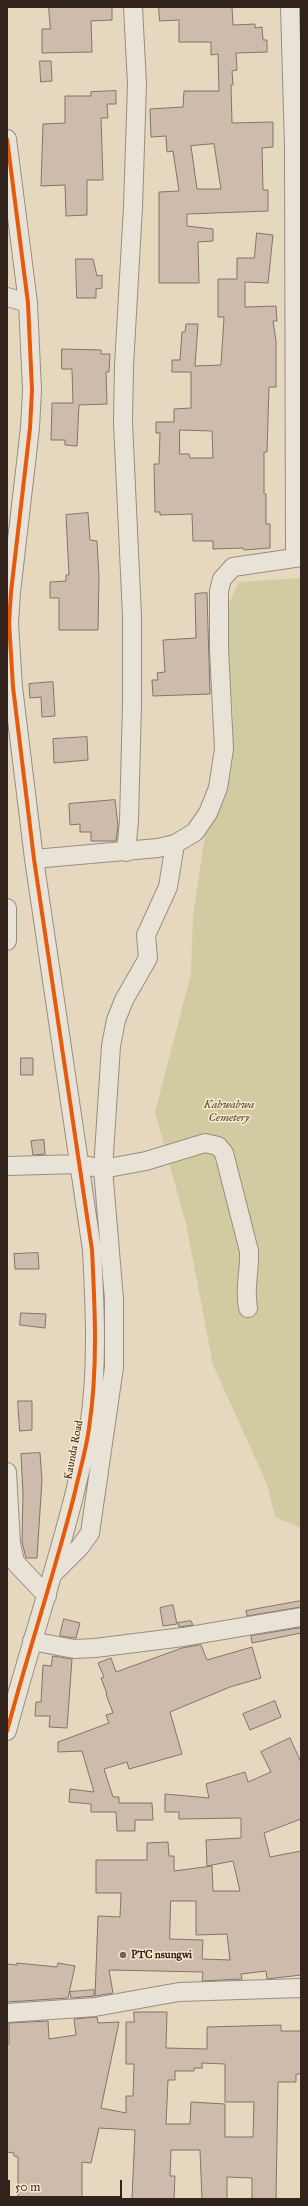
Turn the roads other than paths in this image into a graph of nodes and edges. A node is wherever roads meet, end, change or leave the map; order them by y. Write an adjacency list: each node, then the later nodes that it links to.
1 (133, 7): 9 (street)
2 (290, 7): 6 (street)
3 (7, 139): 5 (street, Kaunda Road)
4 (7, 297): 5 (street)
5 (28, 303): 7 (street, Kaunda Road)
6 (298, 557): 8 (street)
7 (10, 691): 10 (street, Kaunda Road)
8 (175, 844): 9 (street); 15 (street)
9 (126, 852): 10 (street)
10 (34, 859): 13 (street, Kaunda Road)
11 (7, 908): 12 (street)
12 (7, 941)
13 (78, 1164): 14 (street); 15 (street); 18 (street, Kaunda Road)
14 (7, 1166)
15 (103, 1169): 16 (street); 18 (street)
16 (248, 1308)
17 (7, 1472): 19 (street)
18 (54, 1572): 19 (street, Kaunda Road)
19 (47, 1596): 21 (street, Kaunda Road)
20 (301, 1617): 21 (street)
21 (32, 1641): 22 (street, Kaunda Road)
22 (7, 1731)
23 (301, 1988): 24 (street)
24 (7, 2014)

